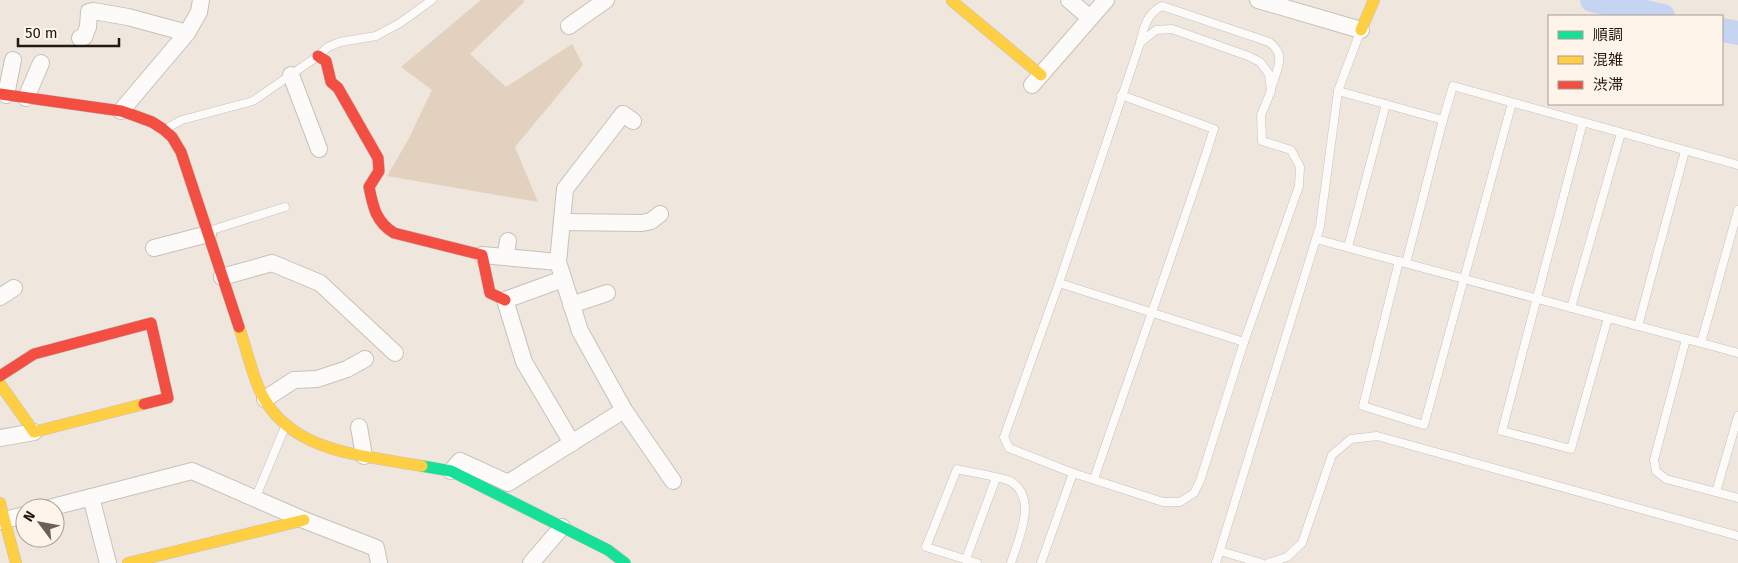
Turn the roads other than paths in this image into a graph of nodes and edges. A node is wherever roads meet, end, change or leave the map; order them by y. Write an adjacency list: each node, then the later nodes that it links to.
1 (201, 0): 12 (street)
2 (432, 0): 15 (lane)
3 (606, 0): 11 (street)
4 (1069, 0): 9 (street)
5 (1106, 0): 9 (street)
6 (1258, 0): 10 (street)
7 (1374, 0): 10 (street)
8 (951, 2): 19 (street)
9 (1090, 18): 19 (street)
10 (1364, 24): 21 (lane)
11 (569, 26)
12 (187, 33): 13 (street); 27 (street)
13 (80, 38)
14 (1140, 42): 20 (lane); 20 (lane); 23 (lane)
15 (318, 56): 18 (lane); 44 (street)
16 (13, 60): 22 (street)
17 (41, 63): 24 (street)
18 (291, 75): 31 (lane); 33 (street)
19 (1036, 80)
20 (1271, 91): 62 (lane)
21 (1338, 91): 26 (lane); 41 (lane)
22 (3, 94): 24 (street)
23 (1121, 96): 50 (lane); 58 (lane)
24 (26, 98): 27 (street)
25 (1512, 103): 28 (lane); 30 (lane); 49 (lane)
26 (1386, 104): 28 (lane); 42 (lane)
27 (121, 111): 31 (street)
28 (1443, 120): 46 (lane)
29 (633, 121): 39 (street)
30 (1583, 122): 32 (lane); 54 (lane)
31 (164, 130): 40 (street)
32 (1621, 133): 34 (lane); 57 (lane)
33 (319, 149)
34 (1685, 150): 35 (lane); 60 (lane)
35 (1738, 165)
36 (285, 207): 40 (lane)
37 (1738, 210): 63 (lane)
38 (660, 214): 39 (street)
39 (562, 222): 45 (street)
40 (208, 232): 43 (street); 47 (street)
41 (1316, 239): 42 (lane); 94 (lane)
42 (1348, 247): 46 (lane)
43 (154, 248)
44 (482, 255): 45 (street); 55 (street)
45 (558, 262): 48 (street)
46 (1402, 262): 49 (lane); 49 (lane)
47 (222, 277): 64 (street); 69 (street)
48 (563, 279): 55 (street); 56 (street)
49 (1464, 279): 54 (lane)
50 (1058, 283): 58 (lane); 79 (lane)
51 (14, 288): 53 (street)
52 (607, 293): 56 (street)
53 (0, 297)
54 (1537, 298): 57 (lane); 59 (lane)
55 (505, 300): 76 (street)
56 (571, 305): 70 (street)
57 (1571, 308): 59 (lane)
58 (1151, 311): 62 (lane); 82 (lane)
59 (1608, 318): 60 (lane)
60 (1638, 326): 61 (lane)
61 (1686, 339): 63 (lane); 83 (lane)
62 (1244, 342): 82 (lane)
63 (1701, 343): 65 (lane)
64 (395, 353)
65 (1738, 353)
66 (365, 359): 69 (street)
67 (0, 376): 74 (street)
68 (0, 384): 74 (street)
69 (265, 398): 72 (street)
70 (624, 410): 76 (street); 80 (street)
71 (1738, 416): 83 (lane)
72 (286, 424): 77 (street); 86 (lane)
73 (359, 427): 77 (street)
74 (34, 432): 75 (street)
75 (0, 438)
76 (572, 443): 78 (street)
77 (364, 456): 78 (street)
78 (451, 472): 92 (street)
79 (1073, 473): 82 (lane); 104 (lane)
80 (665, 476)
81 (996, 478): 95 (lane); 95 (lane); 103 (lane)
82 (1094, 479)
83 (1716, 492): 85 (lane)
84 (91, 497): 86 (street); 88 (street); 97 (street)
85 (1738, 498)
86 (255, 499): 90 (street)
87 (0, 502): 91 (street)
88 (65, 504)
89 (15, 518): 91 (street)
90 (304, 520): 98 (street); 99 (street)
91 (2, 521): 96 (street)
92 (562, 527): 100 (street); 101 (street)
93 (1738, 536): 107 (lane)
94 (1220, 551): 105 (lane); 106 (lane)
95 (966, 559): 102 (lane)
96 (16, 563)
97 (108, 563)
98 (128, 563)
99 (379, 563)
100 (531, 563)
101 (625, 563)
102 (977, 563)
103 (1011, 563)
104 (1041, 563)
105 (1216, 563)
106 (1261, 563)
107 (1268, 563)

